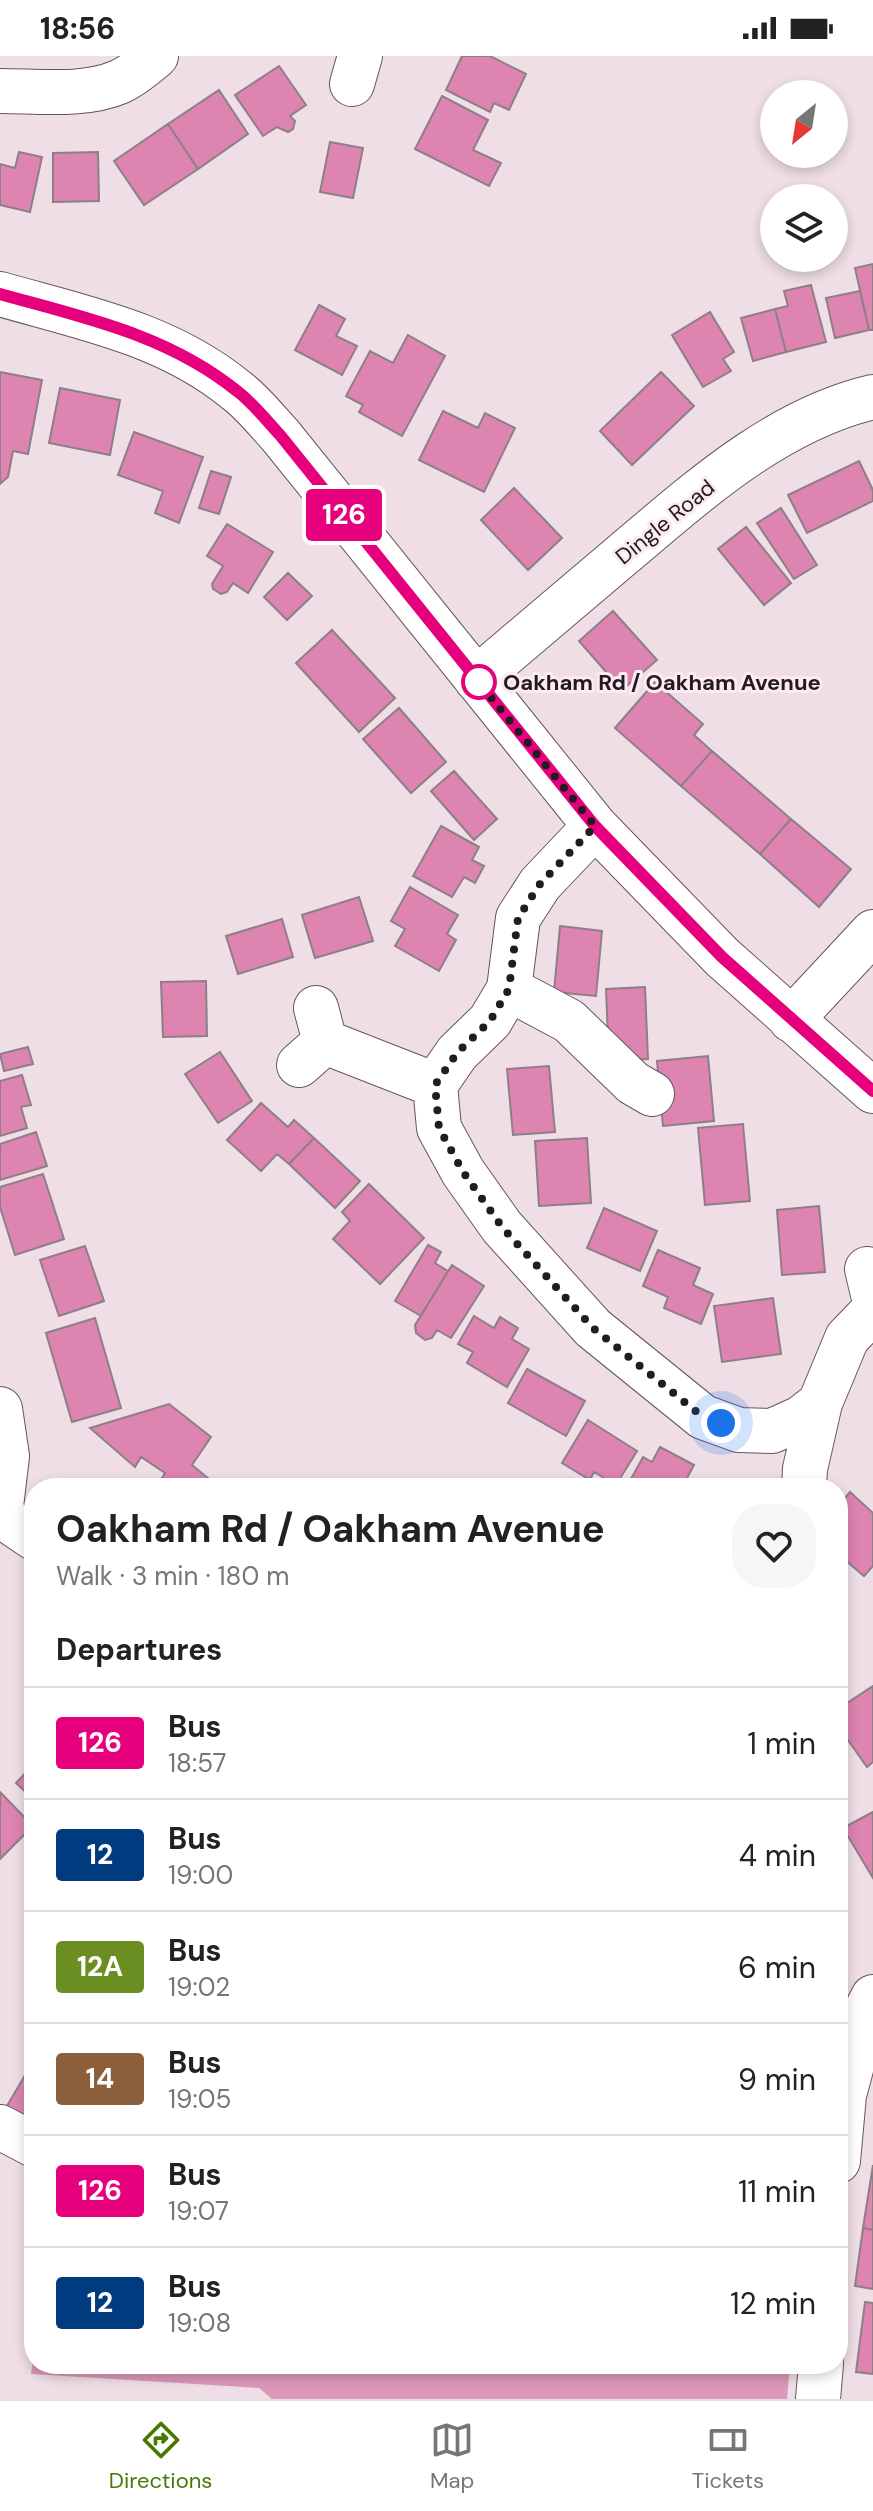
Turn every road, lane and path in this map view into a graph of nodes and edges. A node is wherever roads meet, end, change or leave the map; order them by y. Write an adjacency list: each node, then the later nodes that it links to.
1 (156, 56): 2 (street)
2 (0, 91)
3 (0, 294): 5 (street)
4 (873, 397): 5 (street, Dingle Road)
5 (476, 679): 6 (street)
6 (595, 826): 8 (street); 9 (street)
7 (873, 932): 9 (street)
8 (509, 989): 11 (street); 13 (street)
9 (791, 1020): 12 (street)
10 (313, 1038): 11 (street)
11 (435, 1085): 15 (street)
12 (873, 1091)
13 (652, 1094)
14 (873, 1311): 15 (street)
15 (820, 1403): 17 (street)
16 (0, 1409): 18 (street)
17 (805, 1478)
18 (0, 1515): 19 (street)
19 (24, 1531)
20 (873, 1997): 21 (street)
21 (852, 2092): 22 (street)
22 (848, 2112)
23 (0, 2127): 24 (street)
24 (24, 2140)
25 (820, 2374): 26 (street)
26 (818, 2399)

